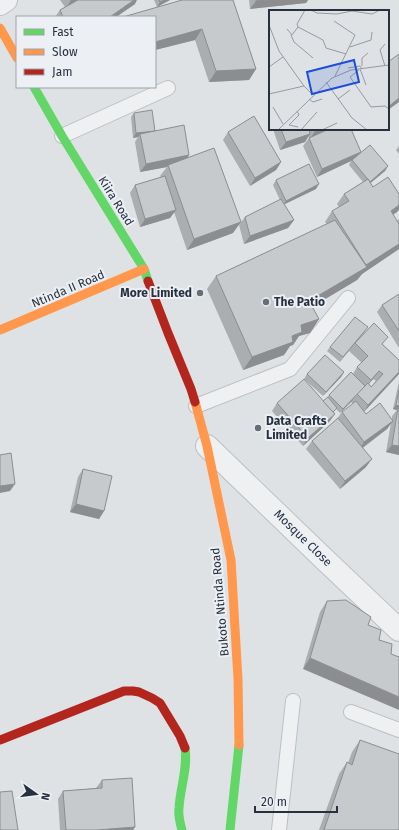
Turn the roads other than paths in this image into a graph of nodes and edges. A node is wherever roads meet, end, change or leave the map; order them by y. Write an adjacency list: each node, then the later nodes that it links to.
1 (6, 0): 2 (street)
2 (0, 4)
3 (0, 28): 4 (main road)
4 (16, 56)
5 (35, 88): 7 (main road, Kiira Road)
6 (168, 88): 7 (lane)
7 (62, 136): 8 (main road, Kiira Road)
8 (144, 269): 10 (main road, Ntinda II Road); 11 (main road, Kiira Road)
9 (348, 298): 12 (lane)
10 (0, 330)
11 (168, 332): 12 (main road, Bukoto Ntinda Road)
12 (196, 406): 13 (main road, Bukoto Ntinda Road)
13 (207, 446): 14 (street, Mosque Close); 20 (main road, Bukoto Ntinda Road)
14 (399, 630)
15 (293, 701): 21 (lane)
16 (351, 712): 17 (lane)
17 (399, 730)
18 (0, 740): 19 (main road)
19 (182, 830)
20 (230, 830)
21 (279, 830)

